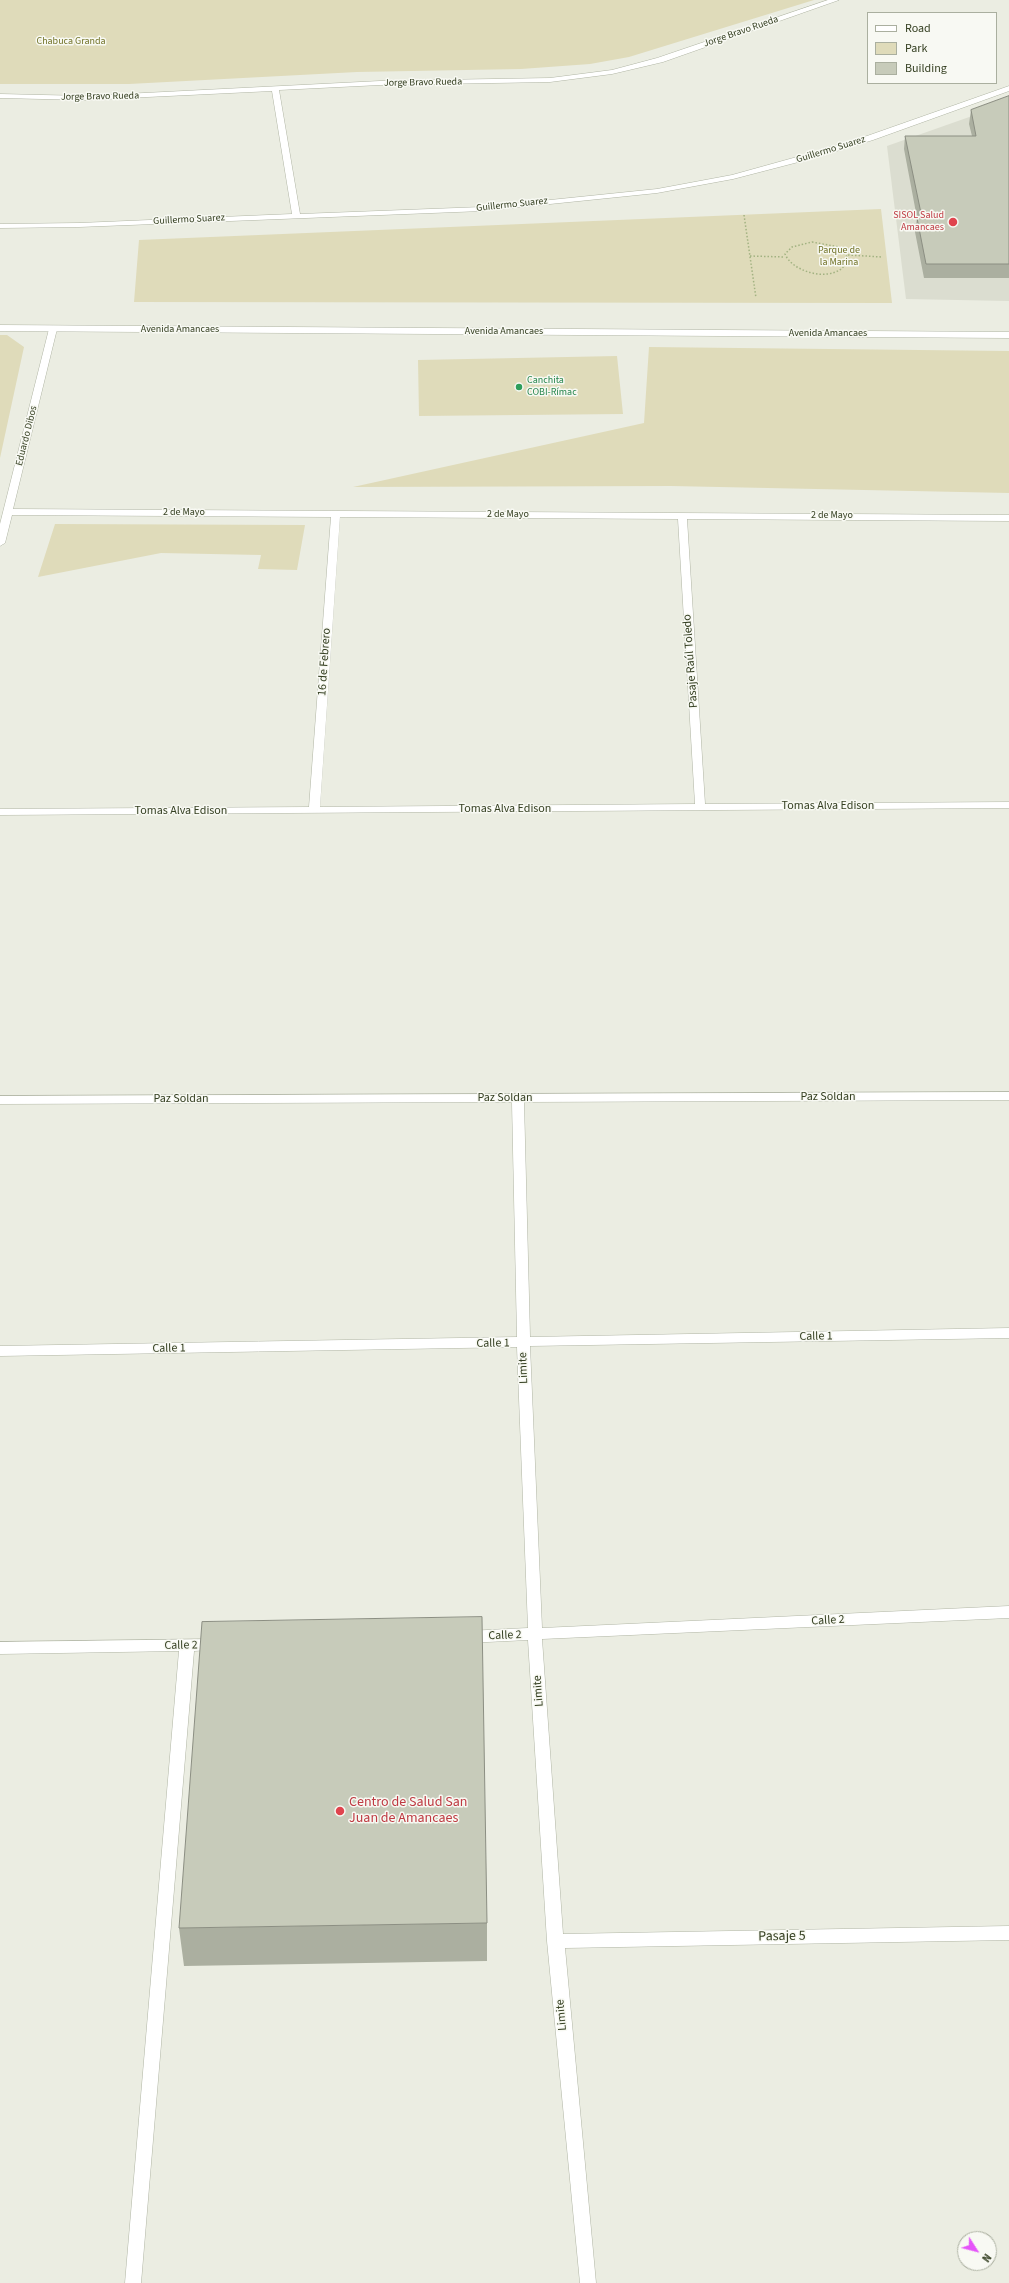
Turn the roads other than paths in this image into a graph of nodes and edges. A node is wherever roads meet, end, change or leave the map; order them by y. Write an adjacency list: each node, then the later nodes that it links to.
1 (835, 0): 3 (street, Jorge Bravo Rueda)
2 (1009, 88): 5 (street, Guillermo Suarez)
3 (275, 89): 4 (street, Jorge Bravo Rueda); 5 (street)
4 (0, 96)
5 (296, 215): 6 (street, Guillermo Suarez)
6 (0, 226)
7 (0, 328): 8 (street, Avenida Amancaes)
8 (53, 330): 9 (street, Avenida Amancaes); 10 (street, Eduardo Dibos)
9 (1009, 335)
10 (8, 512): 11 (street, 2 de Mayo); 14 (street, Eduardo Dibos)
11 (336, 514): 12 (street, 2 de Mayo); 17 (street, 16 de Febrero)
12 (682, 516): 13 (street, 2 de Mayo); 16 (street, Pasaje Raúl Toledo)
13 (1009, 518)
14 (0, 543)
15 (1009, 805): 16 (street, Tomas Alva Edison)
16 (700, 807): 17 (street, Tomas Alva Edison)
17 (314, 810): 18 (street, Tomas Alva Edison)
18 (0, 812)
19 (1009, 1096): 20 (street, Paz Soldan)
20 (518, 1098): 21 (street, Paz Soldan); 23 (street, Limite)
21 (0, 1100)
22 (1009, 1333): 23 (street, Calle 1)
23 (523, 1343): 24 (street, Calle 1); 26 (street, Limite)
24 (0, 1352)
25 (1009, 1612): 26 (street, Calle 2)
26 (535, 1634): 27 (street, Calle 2); 32 (street, Limite)
27 (456, 1637)
28 (235, 1644): 29 (street, Calle 2)
29 (188, 1646): 30 (street, Calle 2); 33 (street)
30 (0, 1648)
31 (1009, 1933): 32 (street, Pasaje 5)
32 (555, 1941): 34 (street, Limite)
33 (133, 2283)
34 (588, 2283)

